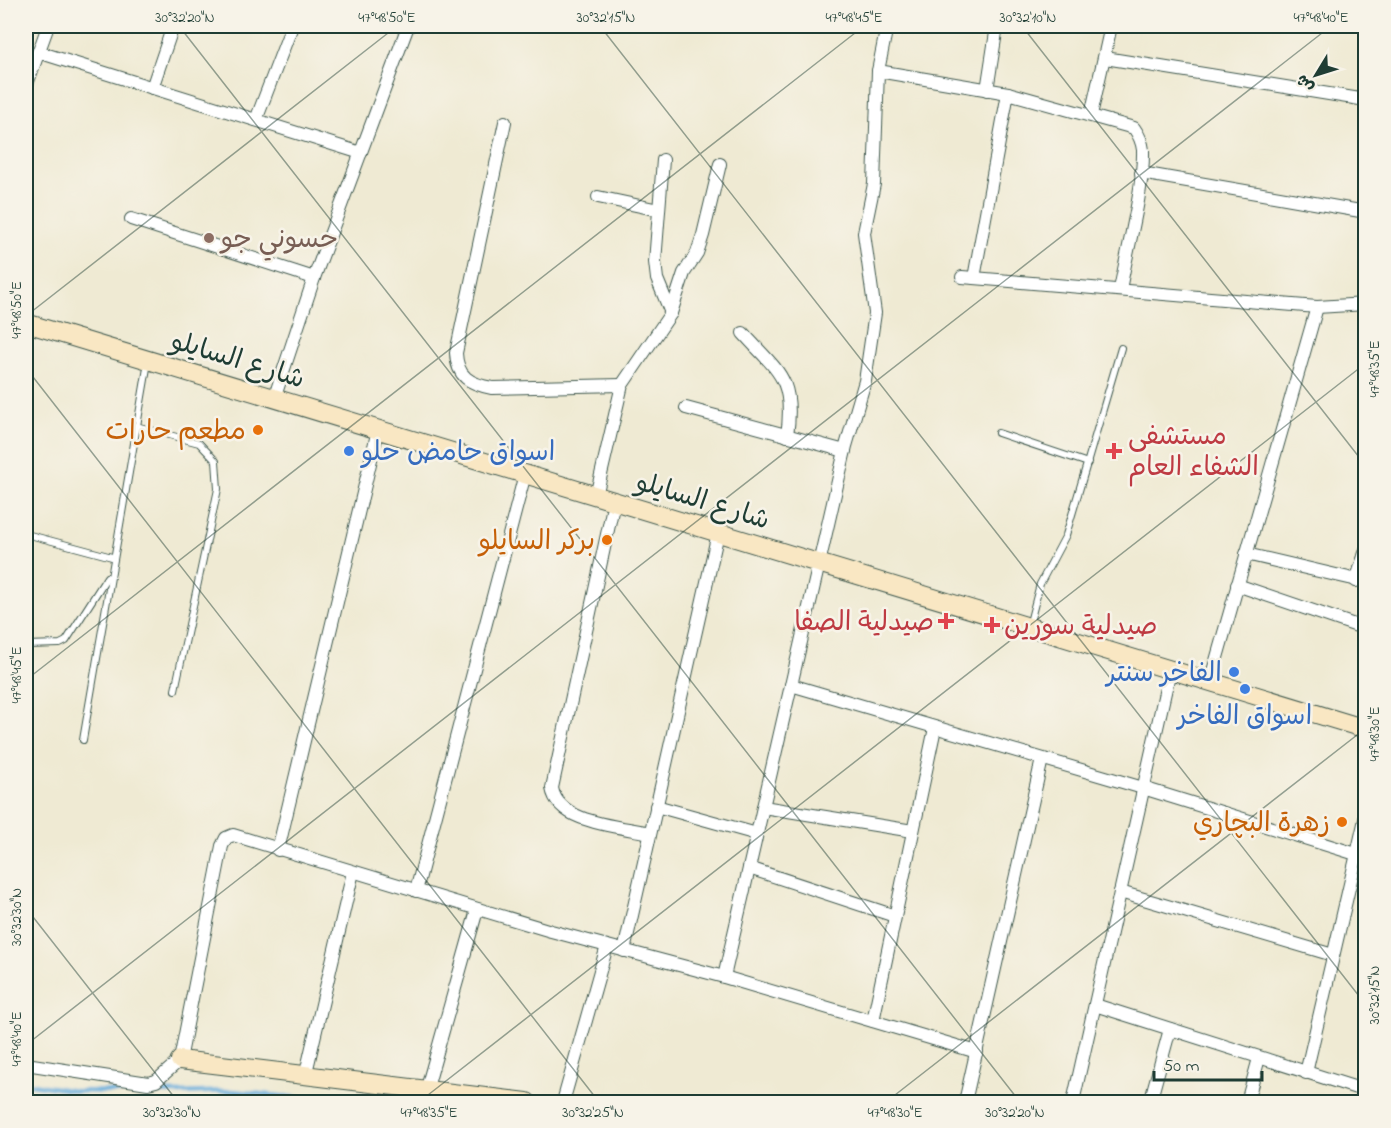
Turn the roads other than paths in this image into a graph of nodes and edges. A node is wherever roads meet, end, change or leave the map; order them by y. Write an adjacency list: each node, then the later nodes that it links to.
1 (48, 26): 8 (street)
2 (173, 26): 12 (street)
3 (292, 26): 17 (street)
4 (408, 26): 19 (street)
5 (887, 26): 10 (street)
6 (997, 26): 13 (street)
7 (1112, 26): 9 (street)
8 (32, 58): 11 (street); 12 (street)
9 (1105, 58): 15 (street); 16 (street)
10 (878, 71): 13 (street); 43 (street)
11 (26, 87)
12 (152, 88): 17 (street)
13 (987, 90): 14 (street)
14 (1008, 93): 16 (street); 28 (street)
15 (1365, 100)
16 (1092, 115): 22 (street)
17 (256, 120): 19 (street)
18 (505, 122): 36 (street)
19 (361, 153): 27 (street)
20 (663, 160): 24 (street)
21 (720, 164): 31 (street)
22 (1142, 173): 25 (street); 28 (street)
23 (598, 197): 24 (street)
24 (659, 210): 31 (street)
25 (1365, 212)
26 (131, 219): 27 (street)
27 (314, 278): 37 (street)
28 (1120, 290): 30 (street)
29 (1365, 304): 30 (street)
30 (1317, 307): 51 (street)
31 (671, 313): 36 (street)
32 (26, 323): 35 (street, شارع السايلو)
33 (743, 333): 42 (street)
34 (1121, 348): 44 (lane)
35 (148, 360): 37 (street, شارع السايلو); 39 (lane)
36 (622, 385): 46 (street)
37 (274, 399): 40 (street, شارع السايلو)
38 (686, 408): 42 (street)
39 (136, 426): 52 (lane); 63 (lane)
40 (378, 430): 45 (street, شارع السايلو); 75 (street)
41 (998, 433): 44 (lane)
42 (787, 436): 43 (street)
43 (845, 451): 53 (street)
44 (1088, 463): 57 (lane)
45 (525, 474): 46 (street, شارع السايلو); 79 (street)
46 (596, 496): 47 (street, شارع السايلو)
47 (614, 502): 48 (street, شارع السايلو); 73 (street)
48 (718, 533): 53 (street, شارع السايلو); 69 (street)
49 (26, 534): 52 (lane)
50 (1365, 550): 55 (street)
51 (1246, 554): 55 (street); 56 (street)
52 (112, 557): 54 (lane)
53 (821, 564): 57 (street, شارع السايلو); 62 (street)
54 (109, 574): 59 (lane); 66 (lane)
55 (1361, 582)
56 (1238, 585): 58 (street); 61 (street)
57 (1028, 627): 60 (street, شارع السايلو)
58 (1365, 629)
59 (26, 645)
60 (1170, 670): 61 (street, شارع السايلو); 68 (street)
61 (1210, 682): 65 (street, شارع السايلو)
62 (791, 685): 64 (street); 70 (street)
63 (175, 690)
64 (935, 728): 67 (street); 72 (street)
65 (1365, 729)
66 (83, 740)
67 (1042, 759): 68 (street); 90 (street)
68 (1143, 788): 76 (street); 80 (street)
69 (656, 806): 73 (street); 74 (street)
70 (763, 807): 72 (street); 74 (street)
71 (1365, 815): 76 (street)
72 (913, 831): 82 (street)
73 (650, 833): 84 (street)
74 (757, 834): 77 (street)
75 (278, 850): 78 (street); 92 (street)
76 (1356, 854): 85 (street)
77 (749, 868): 82 (street); 86 (street)
78 (353, 872): 79 (street); 95 (street)
79 (416, 891): 81 (street)
80 (1120, 892): 85 (street); 87 (street)
81 (477, 910): 83 (street); 97 (street)
82 (895, 916): 88 (street)
83 (607, 946): 84 (street); 99 (street)
84 (624, 951): 86 (street)
85 (1333, 955): 94 (street)
86 (724, 977): 88 (street)
87 (1095, 1005): 89 (street); 101 (street)
88 (873, 1021): 90 (street)
89 (1170, 1029): 91 (street); 102 (street)
90 (977, 1052): 100 (street)
91 (1259, 1058): 94 (street); 103 (street)
92 (180, 1060): 93 (street); 95 (street)
93 (26, 1064)
94 (1306, 1073): 96 (street)
95 (305, 1077): 97 (street)
96 (1365, 1091)
97 (424, 1098): 98 (street)
98 (527, 1102)
99 (563, 1102)
100 (965, 1102)
101 (1073, 1102)
102 (1150, 1102)
103 (1247, 1102)

